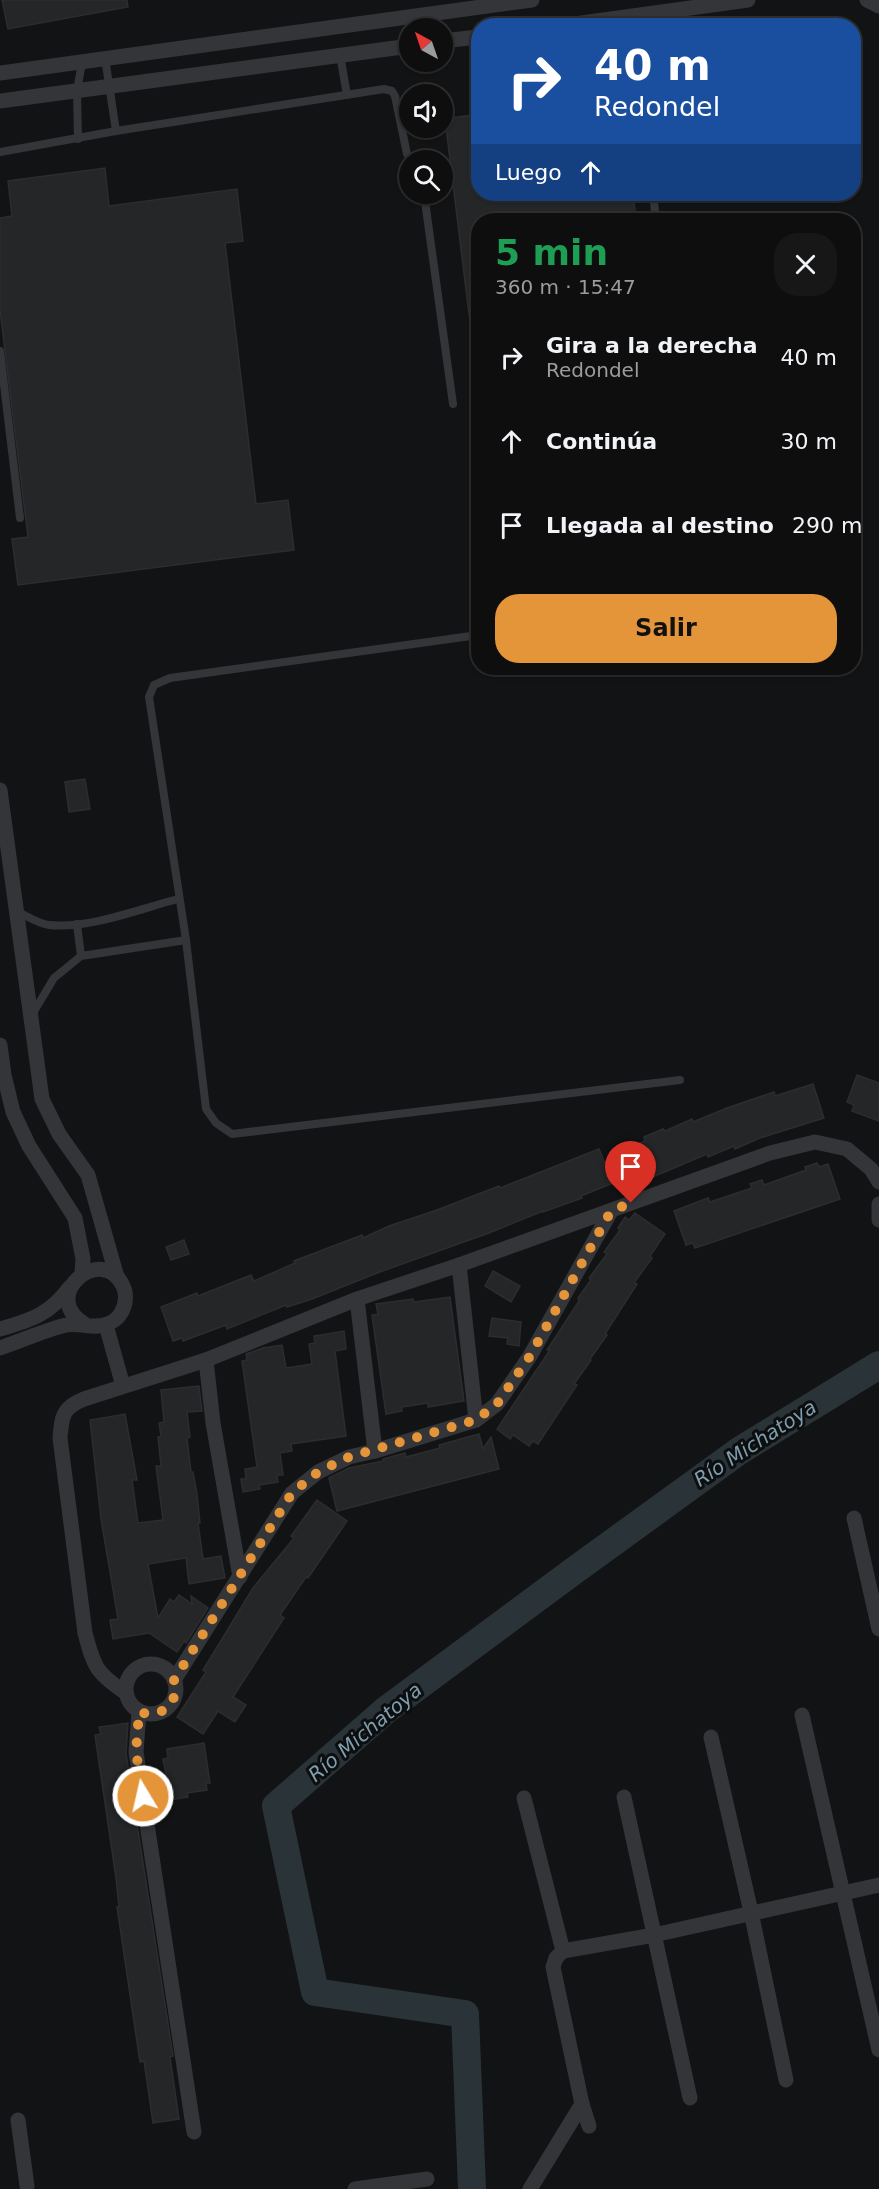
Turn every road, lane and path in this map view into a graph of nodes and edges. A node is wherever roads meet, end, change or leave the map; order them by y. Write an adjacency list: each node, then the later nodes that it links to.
1 (532, 0): 10 (street)
2 (748, 0): 5 (street)
3 (867, 0): 4 (street)
4 (879, 6)
5 (614, 18)
6 (471, 37): 7 (street)
7 (453, 39)
8 (399, 47): 9 (street)
9 (340, 55): 13 (street); 15 (lane)
10 (105, 58): 11 (street); 13 (lane)
11 (82, 62): 12 (street); 14 (lane)
12 (0, 73)
13 (109, 87): 14 (street); 17 (lane)
14 (76, 91): 16 (street); 18 (lane)
15 (347, 95): 17 (lane); 19 (lane)
16 (0, 101)
17 (116, 131): 18 (lane)
18 (78, 139): 20 (lane)
19 (406, 150)
20 (0, 152)
21 (425, 204): 23 (lane)
22 (0, 351): 24 (lane)
23 (453, 404)
24 (20, 518)
25 (471, 636): 27 (lane)
26 (0, 790): 28 (street)
27 (178, 899): 29 (lane); 30 (lane)
28 (18, 912): 29 (lane); 32 (street)
29 (77, 924): 31 (lane)
30 (186, 940): 31 (lane); 34 (lane)
31 (81, 956): 32 (lane)
32 (31, 1017): 41 (street)
33 (0, 1045): 40 (street)
34 (680, 1080)
35 (879, 1182): 37 (street)
36 (879, 1204): 38 (street)
37 (611, 1211): 39 (street); 50 (street)
38 (879, 1220)
39 (459, 1265): 43 (street); 50 (street)
40 (82, 1273): 41 (street); 42 (street)
41 (117, 1277): 45 (street)
42 (71, 1286): 44 (street); 46 (street)
43 (357, 1299): 48 (street); 51 (street)
44 (86, 1325): 45 (street); 47 (street)
45 (106, 1325): 49 (street)
46 (0, 1329)
47 (0, 1348)
48 (206, 1360): 49 (street); 53 (street)
49 (123, 1386): 56 (street)
50 (476, 1420): 51 (street)
51 (375, 1451): 53 (street)
52 (854, 1518): 54 (street)
53 (240, 1577): 55 (street)
54 (879, 1629)
55 (174, 1680): 56 (street); 57 (street)
56 (126, 1692): 57 (street)
57 (139, 1712): 73 (street)
58 (802, 1715): 63 (street)
59 (711, 1737): 64 (street)
60 (624, 1797): 65 (street)
61 (524, 1798): 66 (street)
62 (879, 1885): 63 (street)
63 (842, 1894): 64 (street); 67 (street)
64 (751, 1912): 65 (street); 68 (street)
65 (654, 1935): 66 (street); 69 (street)
66 (563, 1950): 70 (street)
67 (879, 2050)
68 (786, 2080)
69 (690, 2098)
70 (582, 2104): 72 (street); 76 (street)
71 (18, 2120): 75 (street)
72 (589, 2126)
73 (194, 2132)
74 (427, 2179): 77 (street)
75 (26, 2188)
76 (530, 2188)
77 (355, 2189)

